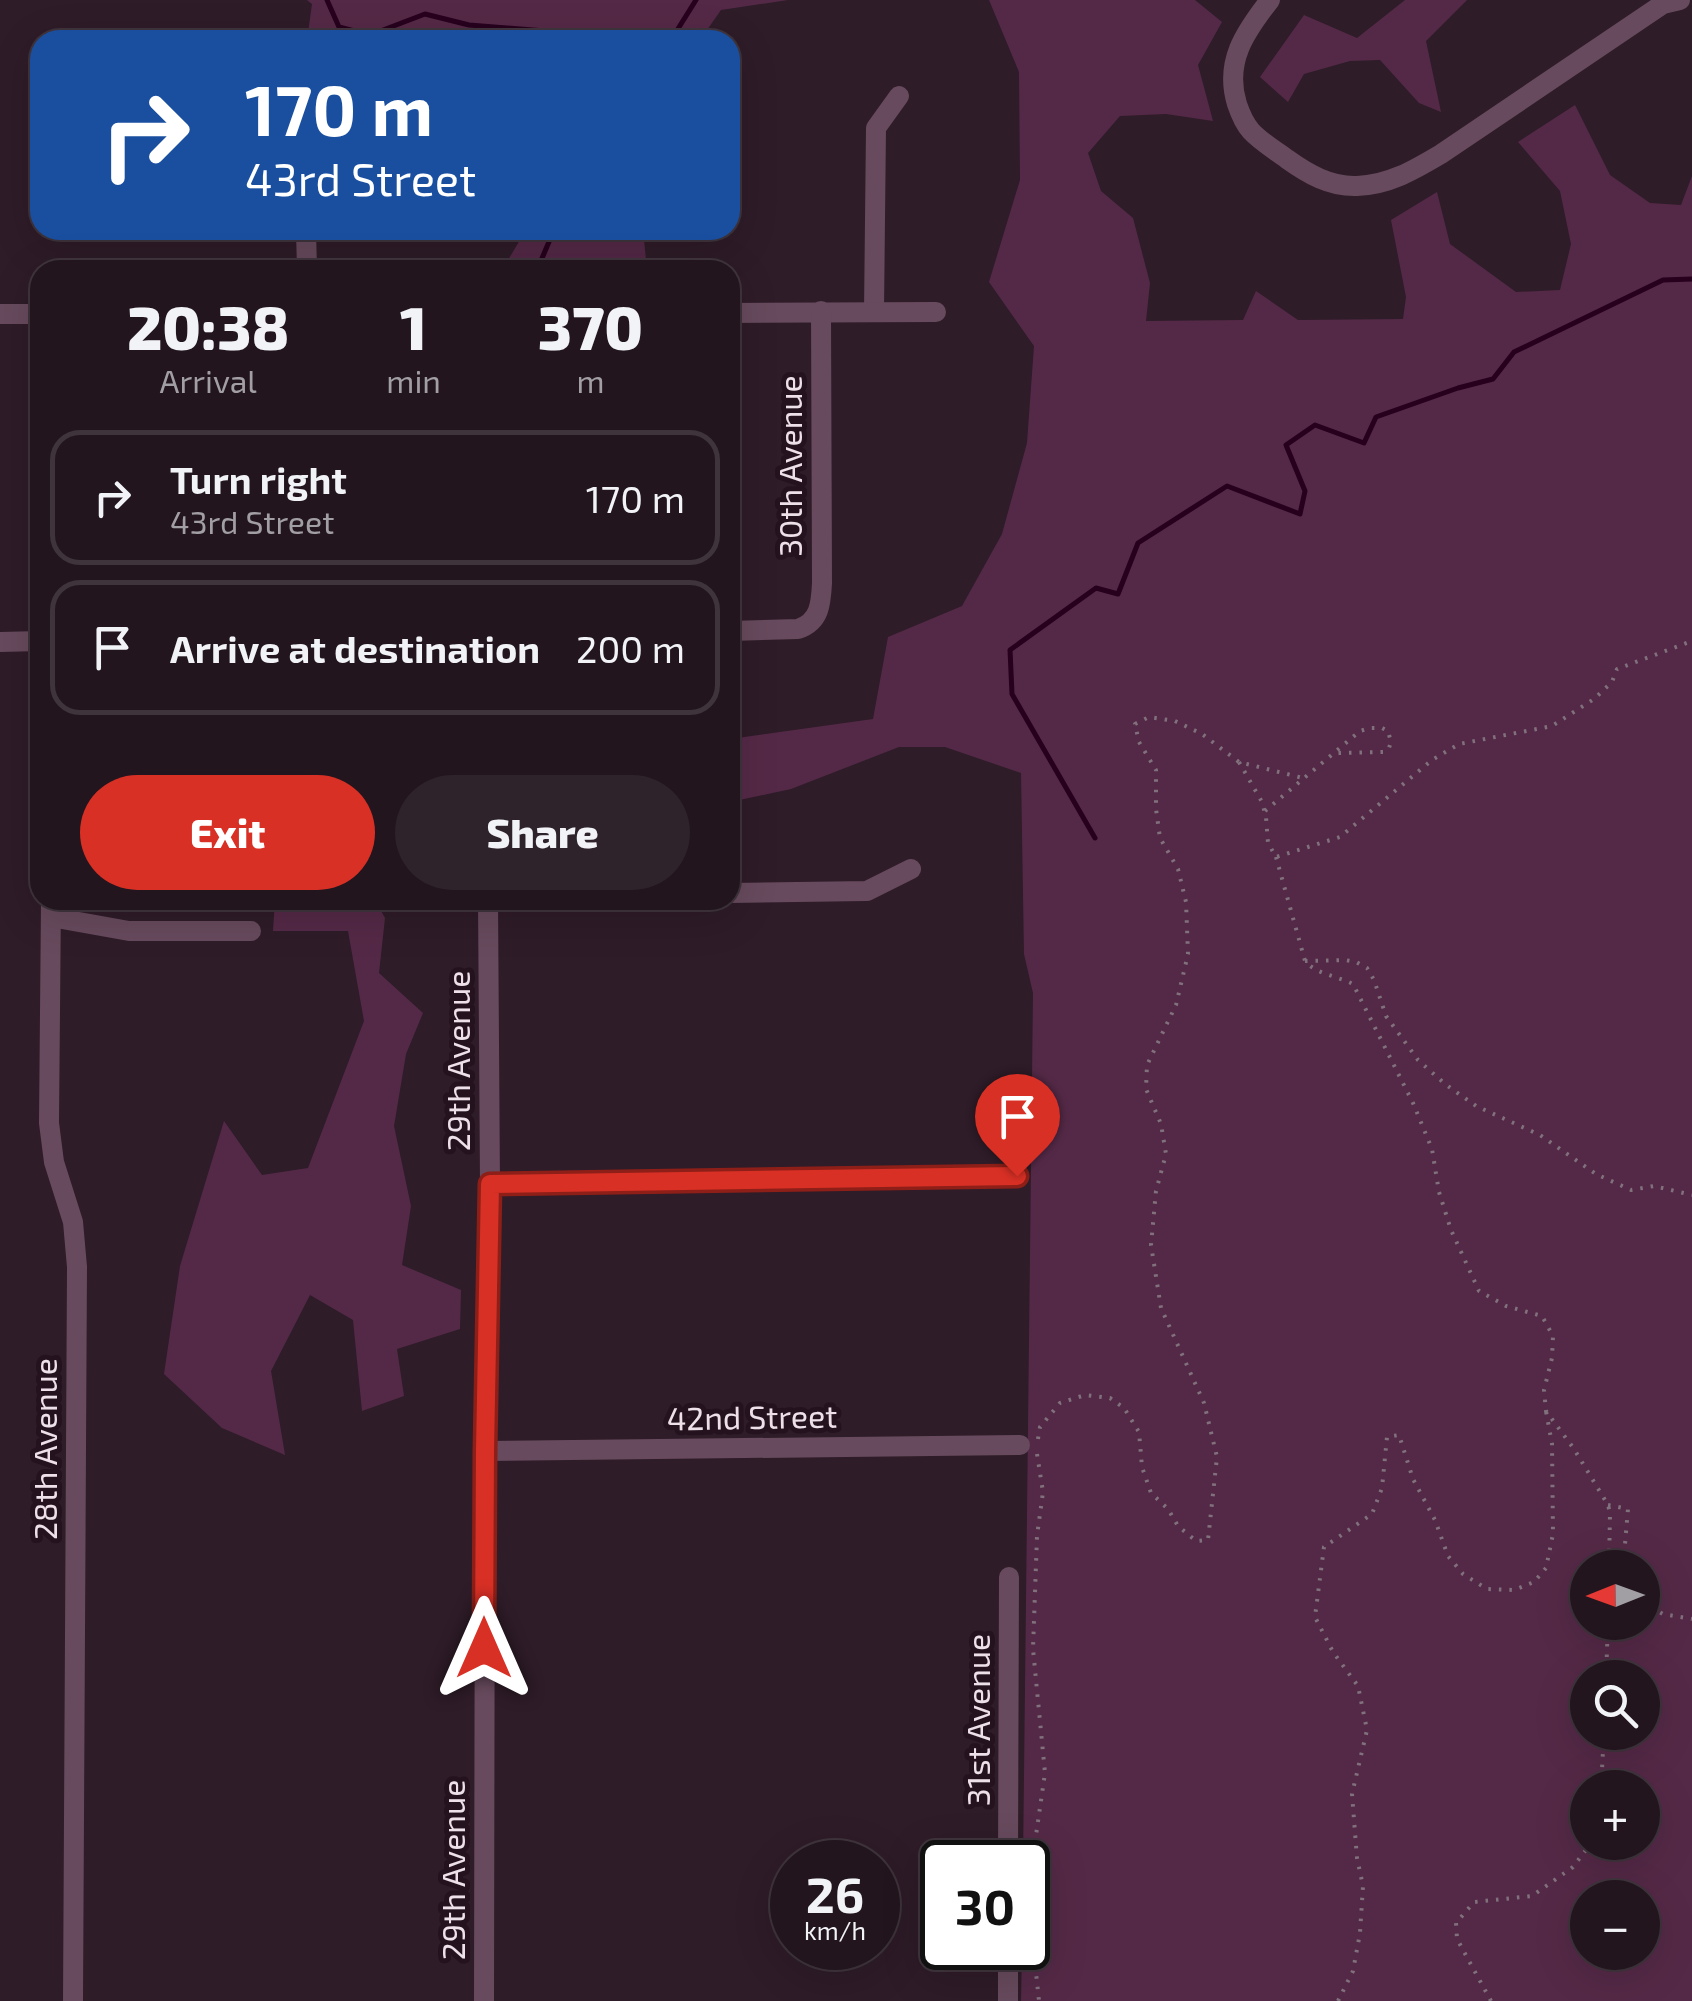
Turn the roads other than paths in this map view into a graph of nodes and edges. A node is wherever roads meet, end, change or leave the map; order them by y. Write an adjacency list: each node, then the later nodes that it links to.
1 (1270, 0): 2 (street)
2 (1680, 0)
3 (899, 96): 6 (street)
4 (821, 311): 5 (street); 6 (street); 10 (street, 30th Avenue)
5 (740, 312)
6 (874, 312): 7 (street)
7 (936, 312)
8 (0, 314): 9 (street)
9 (30, 314)
10 (740, 631)
11 (30, 641): 12 (street)
12 (0, 642)
13 (911, 869): 14 (street)
14 (740, 893)
15 (51, 910): 26 (street, 28th Avenue)
16 (58, 910): 18 (street)
17 (488, 910): 20 (street, 29th Avenue)
18 (251, 931)
19 (1017, 1176): 20 (street)
20 (490, 1184): 22 (street, 29th Avenue)
21 (1020, 1445): 22 (street, 42nd Street)
22 (485, 1451): 27 (street, 29th Avenue)
23 (1009, 1577): 24 (street, 31st Avenue)
24 (1008, 1840)
25 (1008, 1970): 28 (street)
26 (73, 2001)
27 (484, 2001)
28 (1008, 2001)

